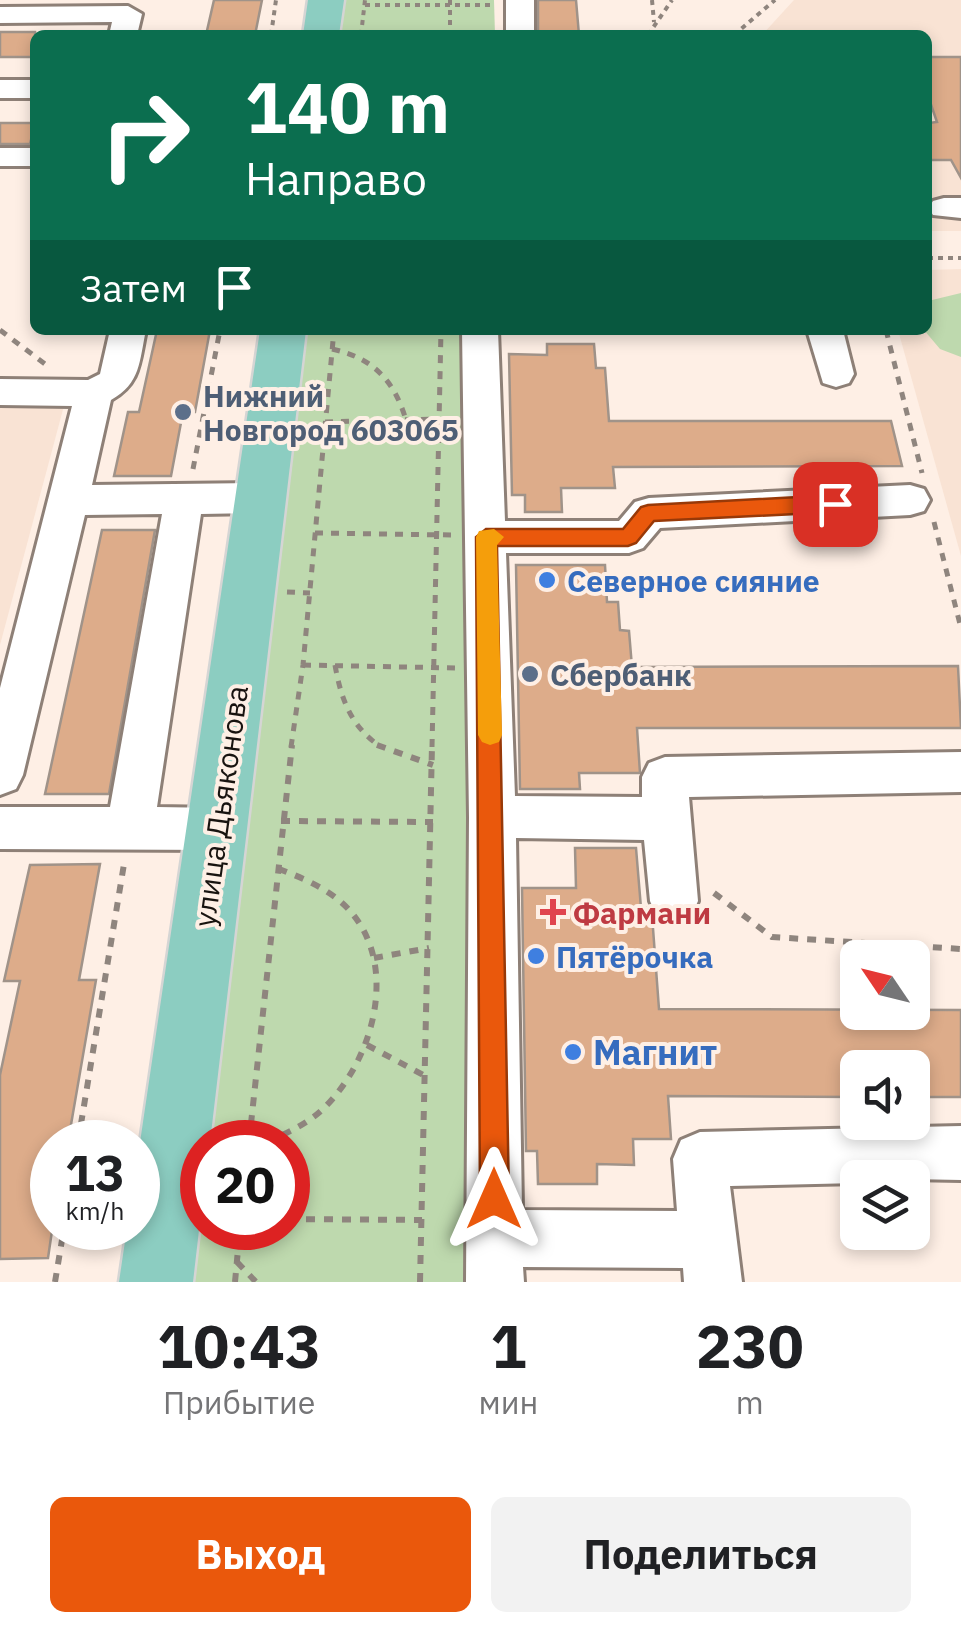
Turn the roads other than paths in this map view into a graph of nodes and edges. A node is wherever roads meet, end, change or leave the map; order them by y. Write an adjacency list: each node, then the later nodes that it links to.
1 (326, 0): 5 (main road)
2 (520, 2): 6 (street)
3 (0, 14): 4 (street)
4 (123, 30)
5 (323, 30)
6 (520, 30)
7 (0, 90): 8 (street)
8 (30, 90)
9 (0, 157): 10 (street)
10 (30, 157)
11 (127, 335): 17 (street)
12 (480, 335): 22 (street)
13 (826, 335): 15 (street)
14 (307, 340): 19 (main road, улица Дьяконова)
15 (836, 374)
16 (0, 392): 17 (street)
17 (81, 393): 20 (street)
18 (184, 498): 19 (street); 20 (street); 27 (street)
19 (261, 498): 28 (main road, улица Дьяконова)
20 (69, 500): 24 (street)
21 (910, 500): 22 (street)
22 (486, 537): 25 (street)
23 (961, 772): 25 (street)
24 (0, 775)
25 (492, 817): 30 (street)
26 (0, 828): 27 (street)
27 (130, 829): 28 (street)
28 (218, 829): 32 (main road, улица Дьяконова)
29 (961, 1153): 31 (street)
30 (495, 1260): 31 (street)
31 (711, 1261)
32 (156, 1282)

